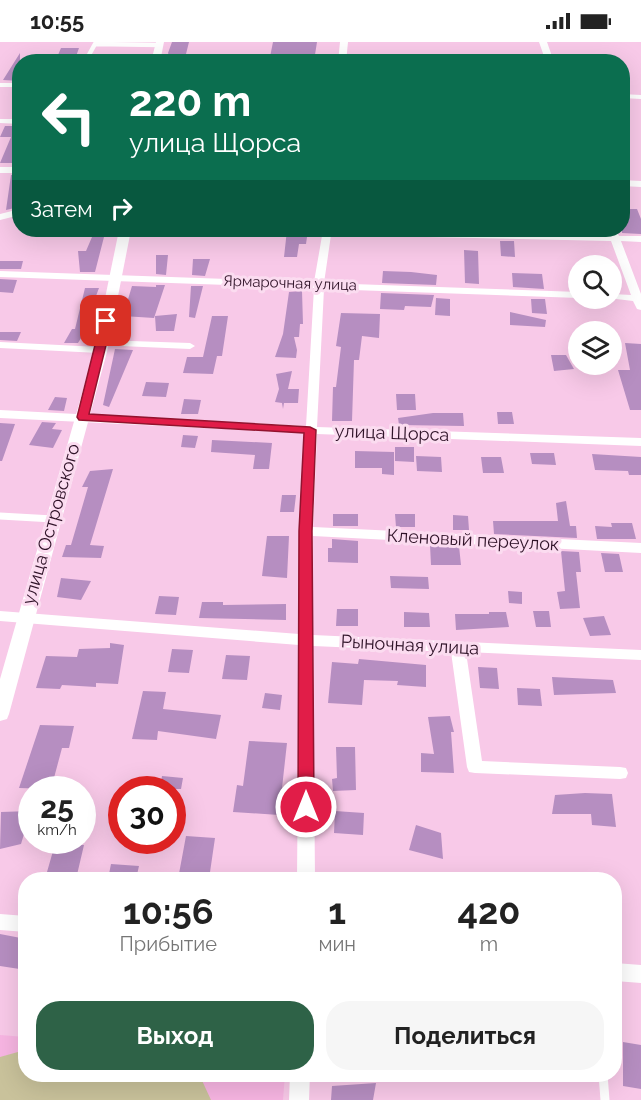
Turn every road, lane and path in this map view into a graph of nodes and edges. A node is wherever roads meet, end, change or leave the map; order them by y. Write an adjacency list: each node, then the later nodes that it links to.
1 (160, 44): 2 (lane)
2 (89, 54)
3 (124, 237): 7 (street, улица Островского)
4 (326, 237): 8 (street)
5 (614, 237): 11 (street)
6 (0, 274): 7 (street, Ярмарочная улица)
7 (117, 277): 8 (street, Ярмарочная улица); 14 (street, улица Островского)
8 (320, 284): 9 (street, Ярмарочная улица); 17 (street)
9 (568, 295)
10 (622, 298): 11 (street)
11 (640, 301)
12 (0, 345): 14 (street)
13 (190, 346): 14 (street)
14 (100, 347): 16 (street, улица Островского)
15 (0, 414): 16 (street, улица Щорса)
16 (83, 417): 17 (street, улица Щорса); 20 (street, улица Островского)
17 (310, 430): 18 (street, улица Щорса); 21 (street)
18 (641, 442)
19 (0, 516): 20 (lane)
20 (53, 519): 24 (street, улица Островского)
21 (306, 531): 22 (street, Кленовый переулок); 25 (street)
22 (641, 548)
23 (0, 616): 24 (street, Рыночная улица)
24 (24, 617): 25 (street, Рыночная улица); 28 (street, улица Островского)
25 (307, 640): 26 (street, Рыночная улица); 30 (street)
26 (458, 647): 27 (street, Рыночная улица); 29 (street)
27 (641, 655)
28 (0, 714)
29 (620, 773)
30 (306, 872)
31 (0, 922): 32 (street)
32 (18, 923)
33 (622, 973): 34 (street)
34 (641, 974)
35 (300, 1082): 37 (street)
36 (604, 1082): 38 (lane)
37 (299, 1100)
38 (605, 1100)

